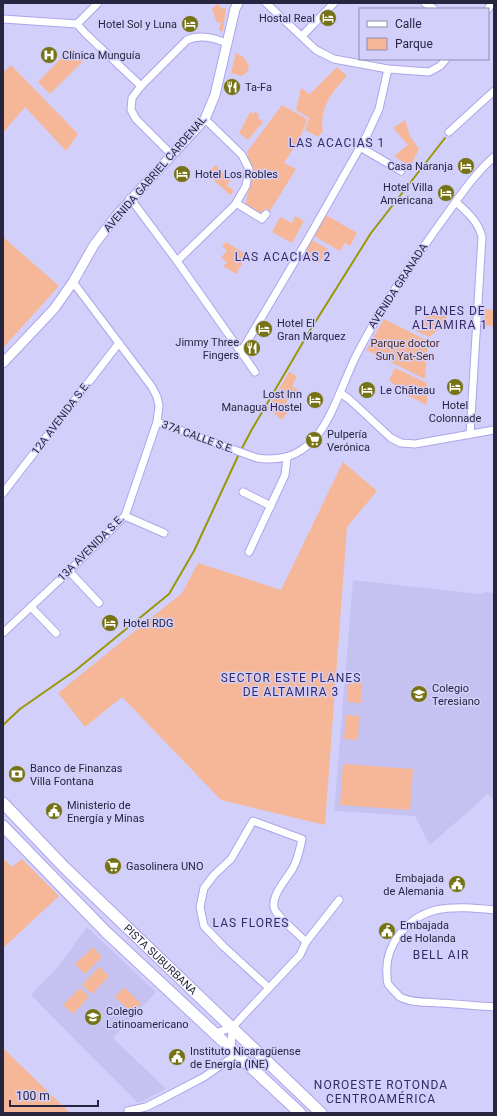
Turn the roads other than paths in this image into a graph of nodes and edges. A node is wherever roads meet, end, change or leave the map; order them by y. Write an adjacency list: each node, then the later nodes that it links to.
1 (98, 3): 6 (street)
2 (238, 3): 8 (street, AVENIDA GABRIEL CARDENAL)
3 (266, 3): 7 (street)
4 (334, 3): 7 (street)
5 (3, 19): 6 (street)
6 (77, 24): 11 (street)
7 (302, 36): 10 (street)
8 (227, 42): 11 (street); 13 (street, AVENIDA GABRIEL CARDENAL)
9 (445, 60): 10 (street)
10 (388, 69): 15 (street)
11 (141, 86): 16 (street)
12 (494, 91): 14 (street)
13 (205, 119): 16 (street, AVENIDA GABRIEL CARDENAL); 21 (street)
14 (449, 132)
15 (360, 147): 18 (street); 26 (street)
16 (172, 155): 19 (street, AVENIDA GABRIEL CARDENAL)
17 (494, 157): 20 (street, AVENIDA GRANADA)
18 (401, 171)
19 (130, 198): 23 (street); 24 (street, AVENIDA GABRIEL CARDENAL)
20 (456, 202): 29 (street, AVENIDA GRANADA); 32 (street)
21 (236, 203): 22 (street); 23 (street)
22 (266, 214)
23 (177, 261): 26 (street)
24 (73, 282): 25 (street, 37A CALLE S.E.); 27 (street, AVENIDA GABRIEL CARDENAL)
25 (119, 343): 30 (street, 37A CALLE S.E.); 35 (street, 12A AVENIDA S.E.)
26 (241, 352): 28 (street)
27 (3, 363)
28 (255, 372)
29 (340, 393): 32 (street); 33 (street, AVENIDA GRANADA)
30 (157, 422): 33 (street, 37A CALLE S.E.); 37 (street, 13A AVENIDA S.E.)
31 (494, 430): 32 (street)
32 (470, 434)
33 (287, 458): 36 (street)
34 (243, 492): 36 (street)
35 (3, 493)
36 (271, 506): 39 (street)
37 (125, 516): 38 (street); 40 (street, 13A AVENIDA S.E.)
38 (164, 533)
39 (249, 552)
40 (69, 571): 41 (street); 42 (street, 13A AVENIDA S.E.)
41 (100, 604)
42 (31, 607): 43 (street, 13A AVENIDA S.E.); 44 (street)
43 (3, 633)
44 (56, 633)
45 (3, 803): 52 (main road, PISTA SUBURBANA)
46 (3, 826): 53 (main road, PISTA SUBURBANA)
47 (339, 900): 49 (street)
48 (494, 910): 51 (street)
49 (306, 942): 50 (street); 50 (street)
50 (269, 988): 52 (street)
51 (494, 1007)
52 (232, 1028): 53 (street); 54 (street); 57 (main road, PISTA SUBURBANA)
53 (214, 1033): 54 (main road, PISTA SUBURBANA)
54 (234, 1052): 55 (street); 56 (main road, PISTA SUBURBANA)
55 (128, 1111)
56 (300, 1113)
57 (321, 1113)

